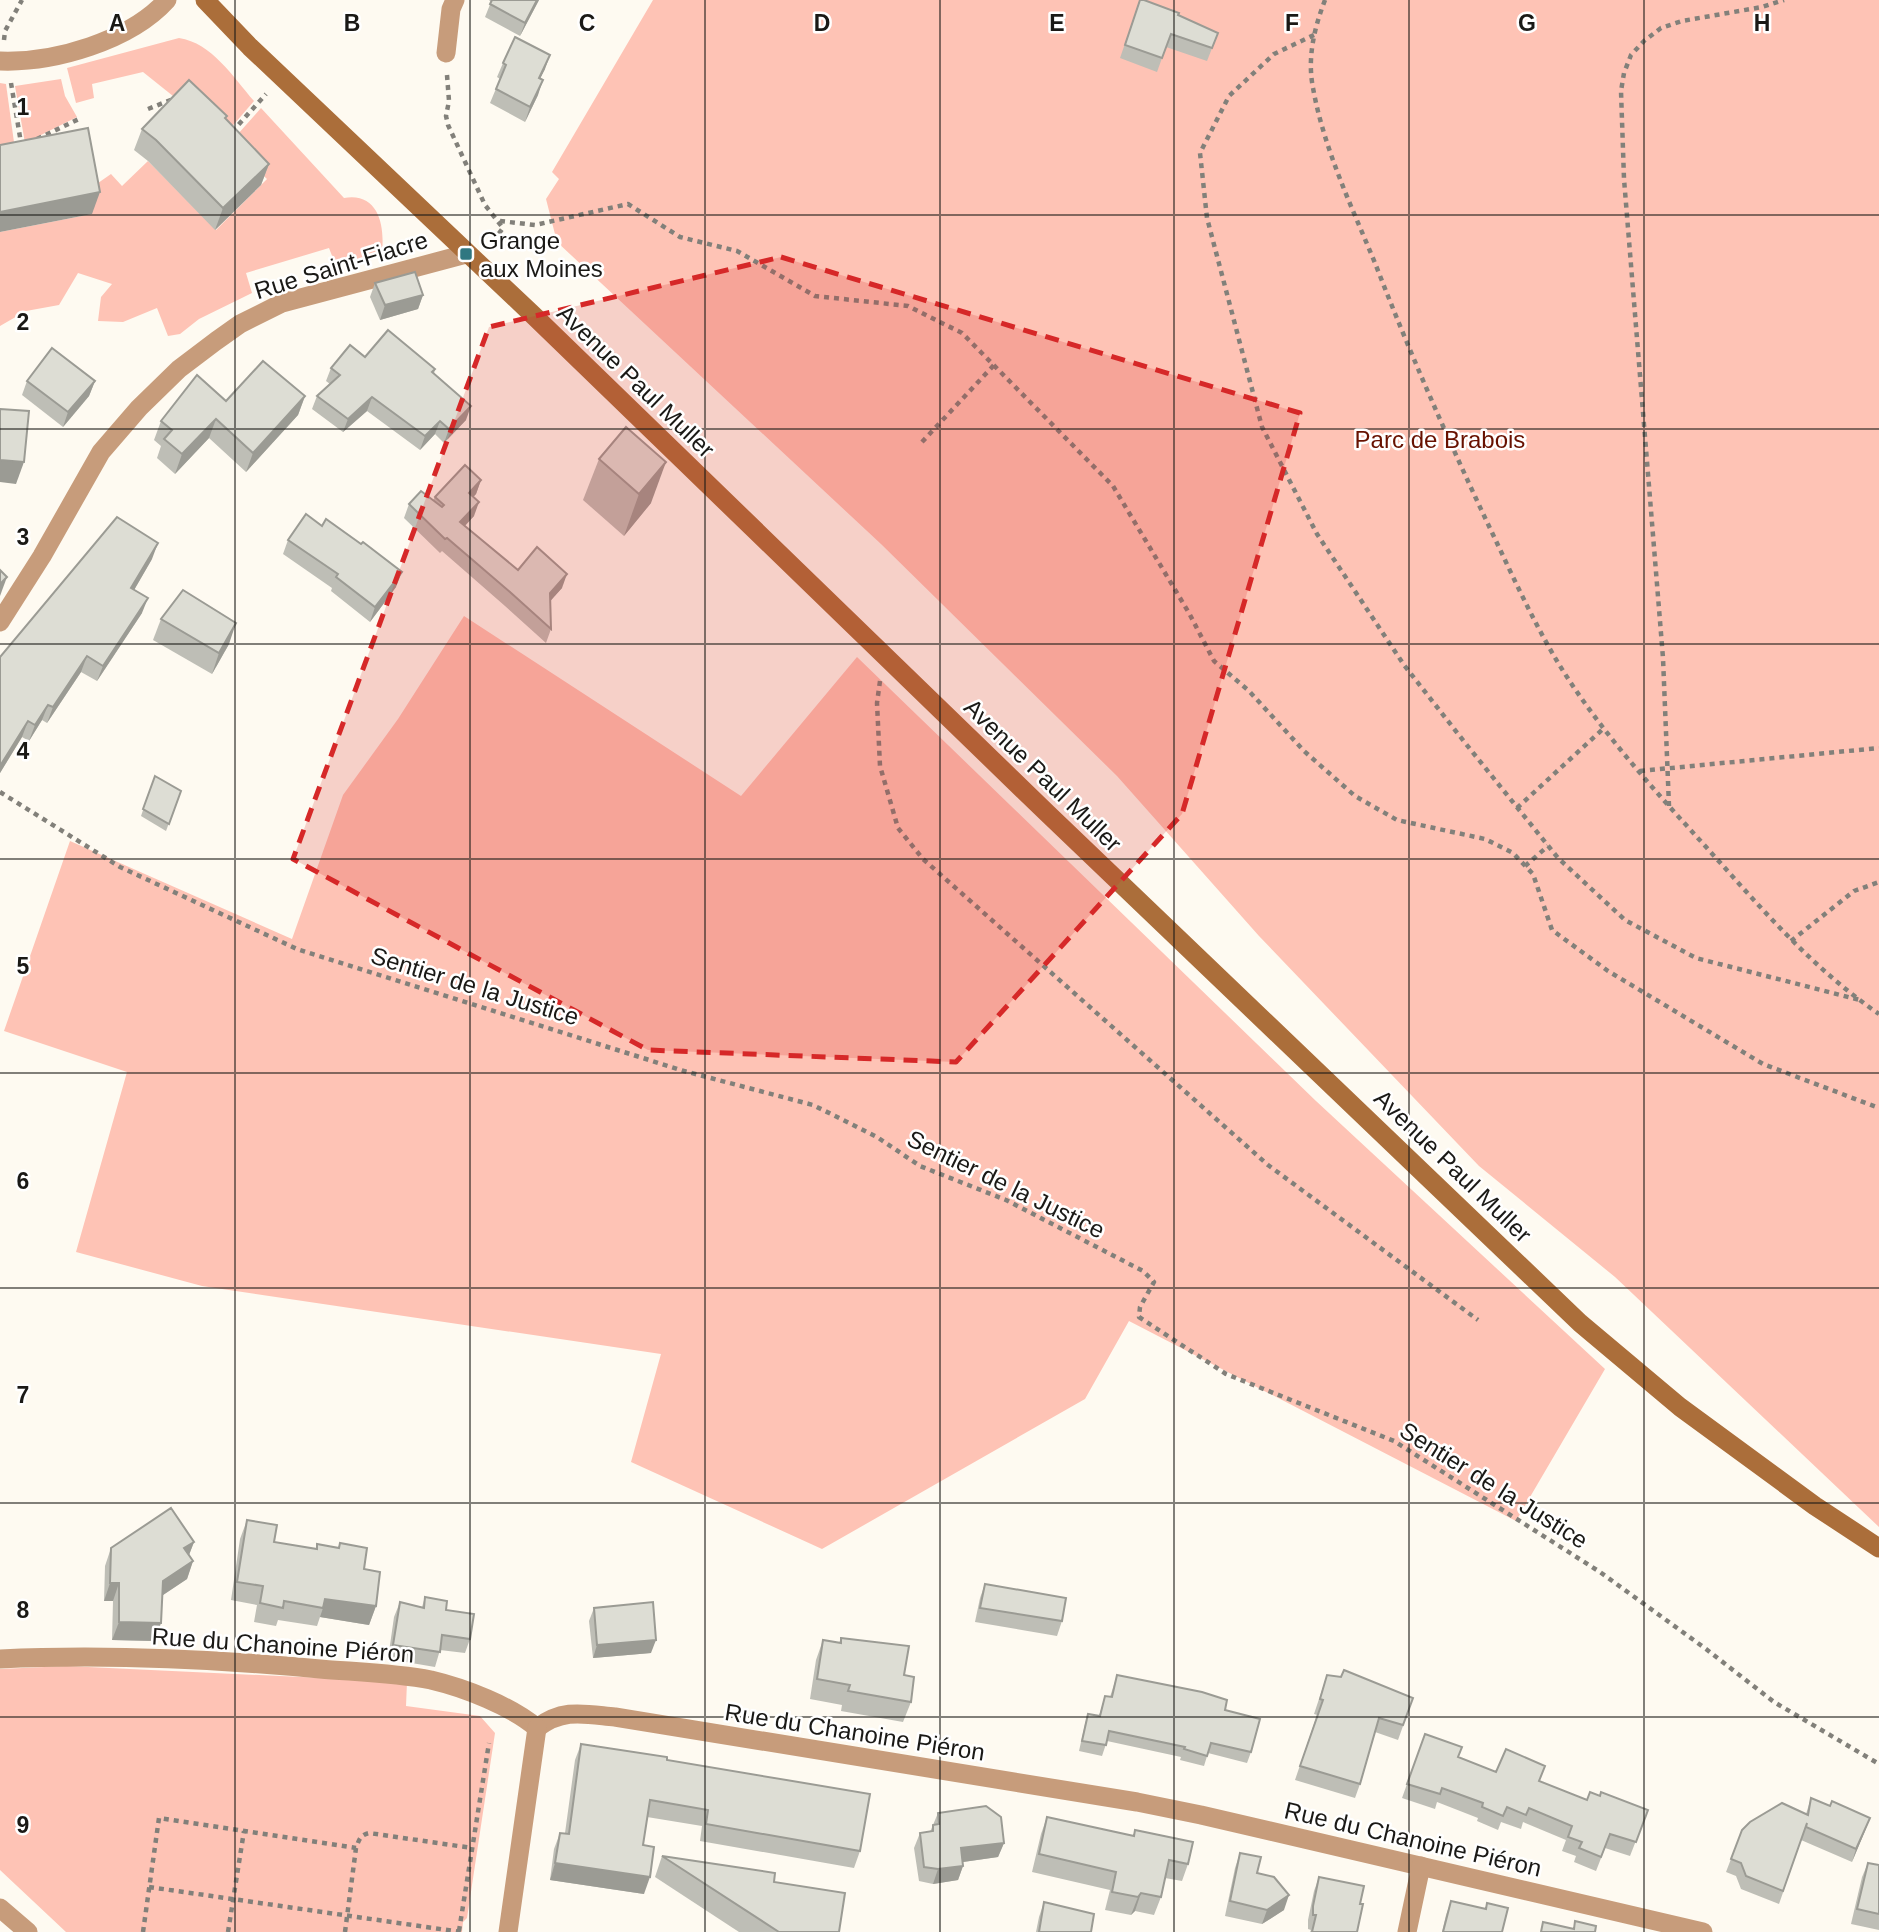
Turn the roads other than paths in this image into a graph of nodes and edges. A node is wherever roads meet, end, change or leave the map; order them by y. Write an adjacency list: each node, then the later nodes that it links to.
1 (167, 0): 5 (street)
2 (205, 0): 6 (main road, Avenue Paul Muller)
3 (455, 0): 4 (street)
4 (446, 53)
5 (4, 62)
6 (466, 254): 7 (street, Rue Saint-Fiacre); 8 (main road, Avenue Paul Muller)
7 (0, 622)
8 (1879, 1548)
9 (0, 1659): 10 (street, Rue du Chanoine Piéron)
10 (537, 1728): 11 (street, Rue du Chanoine Piéron); 14 (street)
11 (1421, 1866): 15 (street); 16 (street, Rue du Chanoine Piéron)
12 (0, 1908): 13 (street)
13 (28, 1932)
14 (508, 1932)
15 (1407, 1932)
16 (1703, 1932)

